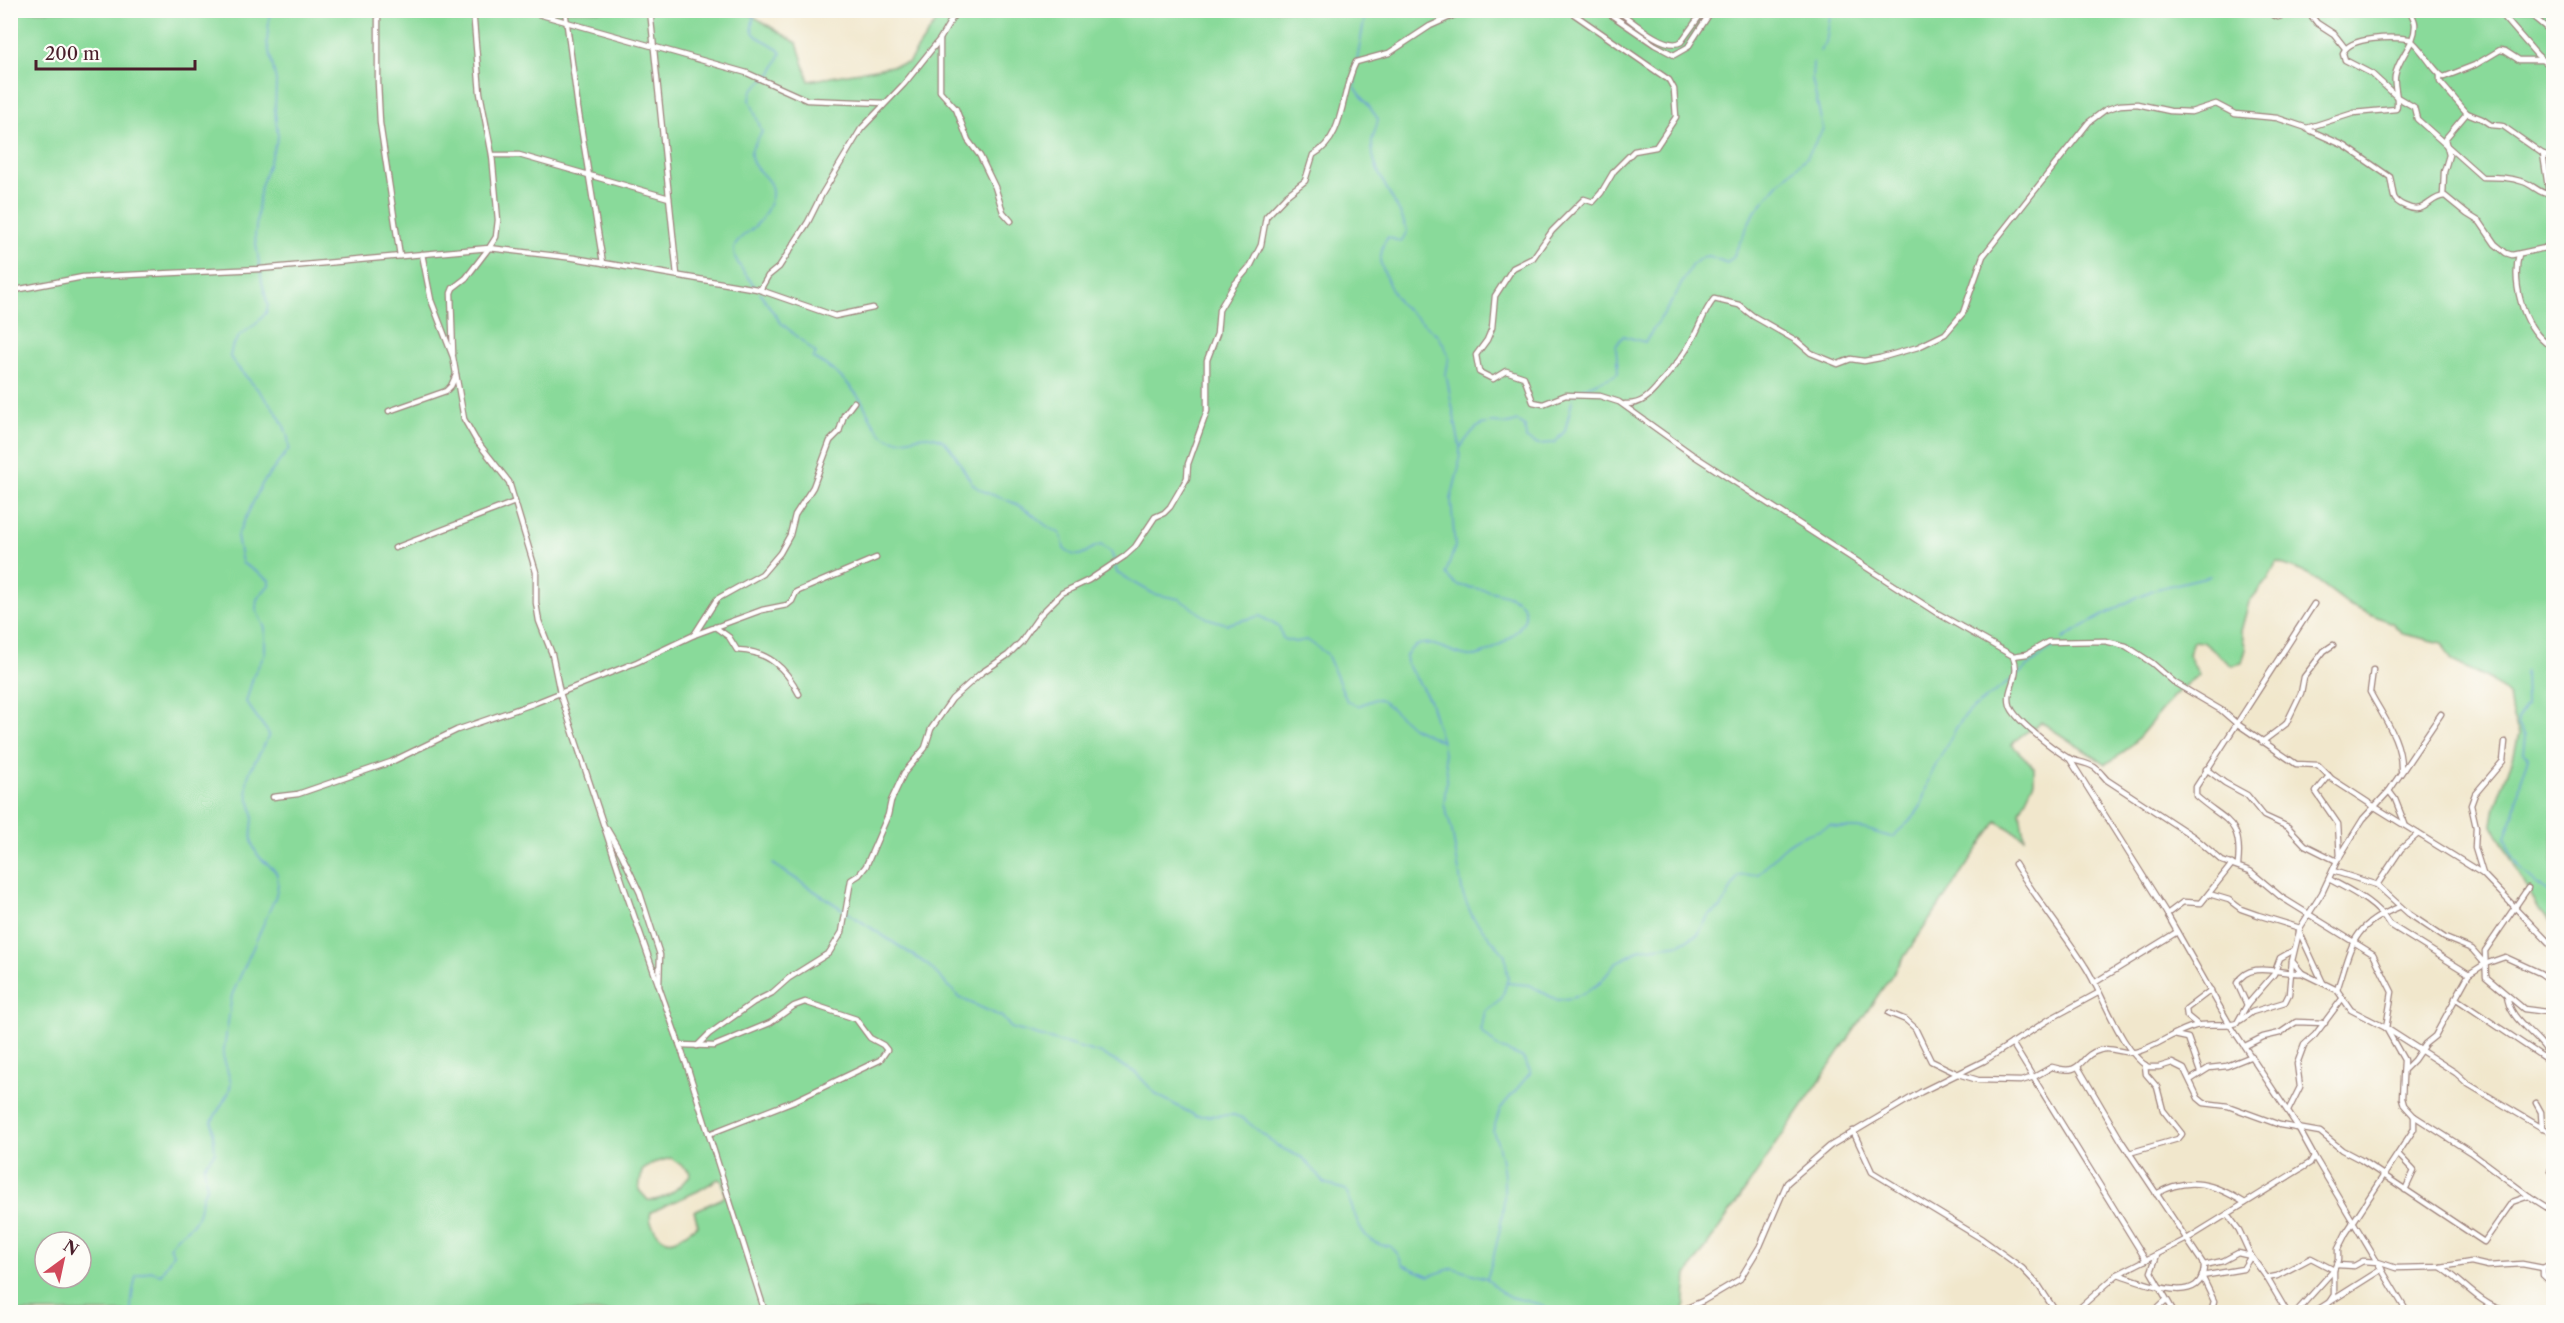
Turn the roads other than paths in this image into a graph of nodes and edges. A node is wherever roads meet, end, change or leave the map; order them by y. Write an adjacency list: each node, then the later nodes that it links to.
1 (378, 10): 48 (street)
2 (473, 10): 34 (street)
3 (524, 10): 19 (street)
4 (565, 10): 19 (street)
5 (650, 10): 23 (street)
6 (957, 10): 21 (street)
7 (1466, 10): 131 (street)
8 (1568, 10): 58 (street)
9 (1604, 10): 12 (street)
10 (1617, 10): 11 (street)
11 (1704, 10)
12 (1712, 10)
13 (2262, 10): 14 (street)
14 (2301, 10)
15 (2307, 10): 24 (street)
16 (2410, 10): 22 (street)
17 (2498, 10): 25 (street)
18 (2525, 10): 20 (street)
19 (567, 23): 23 (street); 36 (street)
20 (2553, 34)
21 (940, 39): 29 (street); 41 (street)
22 (2411, 40): 24 (street); 27 (street); 28 (street)
23 (654, 48): 29 (street); 39 (street)
24 (2345, 48): 28 (street)
25 (2542, 60): 26 (street); 27 (street)
26 (2553, 69)
27 (2440, 75): 30 (street)
28 (2397, 97): 31 (street); 32 (street)
29 (885, 103): 51 (street)
30 (2468, 113): 32 (street); 33 (street)
31 (2299, 126): 38 (street); 58 (street)
32 (2446, 147): 37 (street); 38 (street)
33 (2543, 154): 35 (street); 37 (street)
34 (492, 155): 36 (street); 43 (street)
35 (2553, 157)
36 (590, 177): 39 (street); 49 (street)
37 (2549, 194): 40 (street)
38 (2443, 196): 47 (street)
39 (669, 198): 50 (street)
40 (2553, 202)
41 (1011, 221)
42 (2553, 238): 44 (street)
43 (489, 248): 46 (street); 49 (street); 55 (street)
44 (2545, 248): 45 (street); 47 (street)
45 (2553, 250)
46 (422, 254): 48 (street); 55 (street)
47 (2519, 254): 54 (street)
48 (400, 256): 52 (street)
49 (603, 263): 50 (street)
50 (677, 275): 51 (street)
51 (760, 290): 53 (street)
52 (10, 291)
53 (873, 308)
54 (2553, 340)
55 (453, 357): 56 (street)
56 (456, 375): 59 (street); 60 (street)
57 (854, 402): 65 (street)
58 (1623, 404): 67 (street)
59 (389, 411)
60 (515, 502): 61 (street); 69 (street)
61 (395, 548)
62 (876, 558): 64 (street)
63 (2314, 604): 72 (street)
64 (715, 627): 65 (street); 70 (street)
65 (694, 635): 69 (street)
66 (2333, 645): 73 (street)
67 (2013, 656): 72 (street); 75 (street)
68 (2373, 670): 77 (street)
69 (560, 693): 80 (street); 82 (street)
70 (800, 694)
71 (2441, 714): 77 (street)
72 (2236, 723): 73 (street); 76 (street)
73 (2262, 742): 78 (street)
74 (2505, 742): 89 (street)
75 (2069, 758): 87 (street); 98 (street)
76 (2206, 769): 85 (street); 87 (street)
77 (2401, 772): 79 (street)
78 (2329, 776): 81 (street); 85 (street)
79 (2389, 791): 81 (street); 83 (street)
80 (273, 797)
81 (2375, 807): 83 (street); 85 (street)
82 (602, 822): 113 (street); 113 (street)
83 (2406, 826): 84 (street)
84 (2418, 834): 89 (street); 91 (street)
85 (2339, 859): 88 (street)
86 (2015, 864): 110 (street)
87 (2235, 865): 93 (street); 96 (street)
88 (2333, 872): 90 (street); 91 (street)
89 (2482, 874): 94 (street)
90 (2329, 879): 96 (street); 97 (street)
91 (2377, 885): 95 (street)
92 (2528, 888): 94 (street)
93 (2209, 894): 98 (street); 99 (street)
94 (2514, 906): 102 (street); 105 (street)
95 (2399, 907): 97 (street); 105 (street)
96 (2307, 913): 99 (street); 101 (street)
97 (2383, 913): 101 (street); 109 (street)
98 (2167, 914): 100 (street)
99 (2300, 930): 103 (street); 112 (street)
100 (2176, 932): 110 (street); 114 (street)
101 (2353, 940): 115 (street); 127 (street)
102 (2553, 948)
103 (2294, 950): 104 (street); 106 (street)
104 (2292, 961): 107 (street); 108 (street)
105 (2485, 964): 109 (street); 111 (street); 117 (street)
106 (2275, 971): 108 (street); 120 (street); 120 (street)
107 (2302, 973): 108 (street); 112 (street)
108 (2291, 974): 123 (street)
109 (2469, 974): 118 (street)
110 (2094, 983): 116 (street)
111 (2553, 983)
112 (2323, 984): 115 (street)
113 (659, 988): 130 (street)
114 (2211, 990): 125 (street); 126 (street)
115 (2337, 990): 119 (street)
116 (2098, 993): 129 (street); 134 (street)
117 (2507, 995): 122 (street); 136 (street)
118 (2455, 998): 133 (street); 136 (street)
119 (2343, 999): 124 (street); 127 (street)
120 (2247, 1005): 123 (street)
121 (1889, 1013): 141 (street)
122 (2553, 1013)
123 (2240, 1020): 126 (street)
124 (2325, 1023): 132 (street); 145 (street)
125 (2198, 1025): 126 (street); 128 (street)
126 (2230, 1025): 132 (street)
127 (2386, 1028): 133 (street); 139 (street)
128 (2173, 1035): 134 (street); 140 (street)
129 (2012, 1043): 141 (street); 142 (street)
130 (680, 1045): 131 (street); 150 (street)
131 (698, 1046): 150 (street)
132 (2245, 1046): 135 (street)
133 (2421, 1051): 139 (street); 148 (street)
134 (2135, 1053): 137 (street); 138 (street)
135 (2252, 1056): 140 (street); 145 (street)
136 (2553, 1064)
137 (2145, 1065): 143 (street); 152 (street)
138 (2078, 1067): 142 (street); 152 (street)
139 (2404, 1069): 146 (street)
140 (2200, 1072): 143 (street)
141 (1958, 1074): 142 (street); 149 (street)
142 (2034, 1077): 168 (street)
143 (2190, 1080): 147 (street)
144 (2536, 1103): 148 (street)
145 (2288, 1111): 147 (street)
146 (2414, 1116): 153 (street); 160 (street)
147 (2298, 1127): 154 (street); 157 (street)
148 (2542, 1129): 151 (street)
149 (1853, 1131): 185 (street); 186 (street)
150 (709, 1134): 184 (street)
151 (2553, 1136)
152 (2129, 1153): 159 (street)
153 (2398, 1154): 157 (street); 158 (street)
154 (2314, 1156): 161 (street); 164 (street)
155 (2553, 1164): 156 (street)
156 (2550, 1171)
157 (2383, 1175): 158 (street); 164 (street)
158 (2405, 1190): 160 (street)
159 (2156, 1194): 161 (street); 165 (street)
160 (2529, 1196): 162 (street)
161 (2245, 1203): 163 (street)
162 (2553, 1212)
163 (2228, 1215): 165 (street); 167 (street)
164 (2354, 1221): 169 (street); 172 (street)
165 (2187, 1239): 166 (street); 171 (street)
166 (2157, 1255): 168 (street); 181 (street)
167 (2251, 1256): 171 (street); 178 (street); 179 (street)
168 (2146, 1260): 177 (street)
169 (2378, 1262): 172 (street); 173 (street); 175 (street)
170 (2553, 1262): 174 (street)
171 (2204, 1265): 178 (street)
172 (2337, 1265): 176 (street)
173 (2441, 1267): 174 (street); 195 (street)
174 (2543, 1268): 180 (street)
175 (2382, 1269): 183 (street); 194 (street)
176 (2334, 1270): 179 (street); 183 (street); 192 (street)
177 (2118, 1274): 181 (street); 187 (street)
178 (2202, 1276): 181 (street); 190 (street)
179 (2267, 1278): 191 (street)
180 (2553, 1286)
181 (2160, 1289): 182 (street)
182 (2166, 1300): 188 (street); 189 (street)
183 (2328, 1304): 193 (street)
184 (765, 1312)
185 (1678, 1312)
186 (2056, 1312)
187 (2075, 1312)
188 (2153, 1312)
189 (2174, 1312)
190 (2211, 1312)
191 (2287, 1312)
192 (2296, 1312)
193 (2314, 1312)
194 (2407, 1312)
195 (2504, 1312): 196 (street)
196 (2525, 1312)

